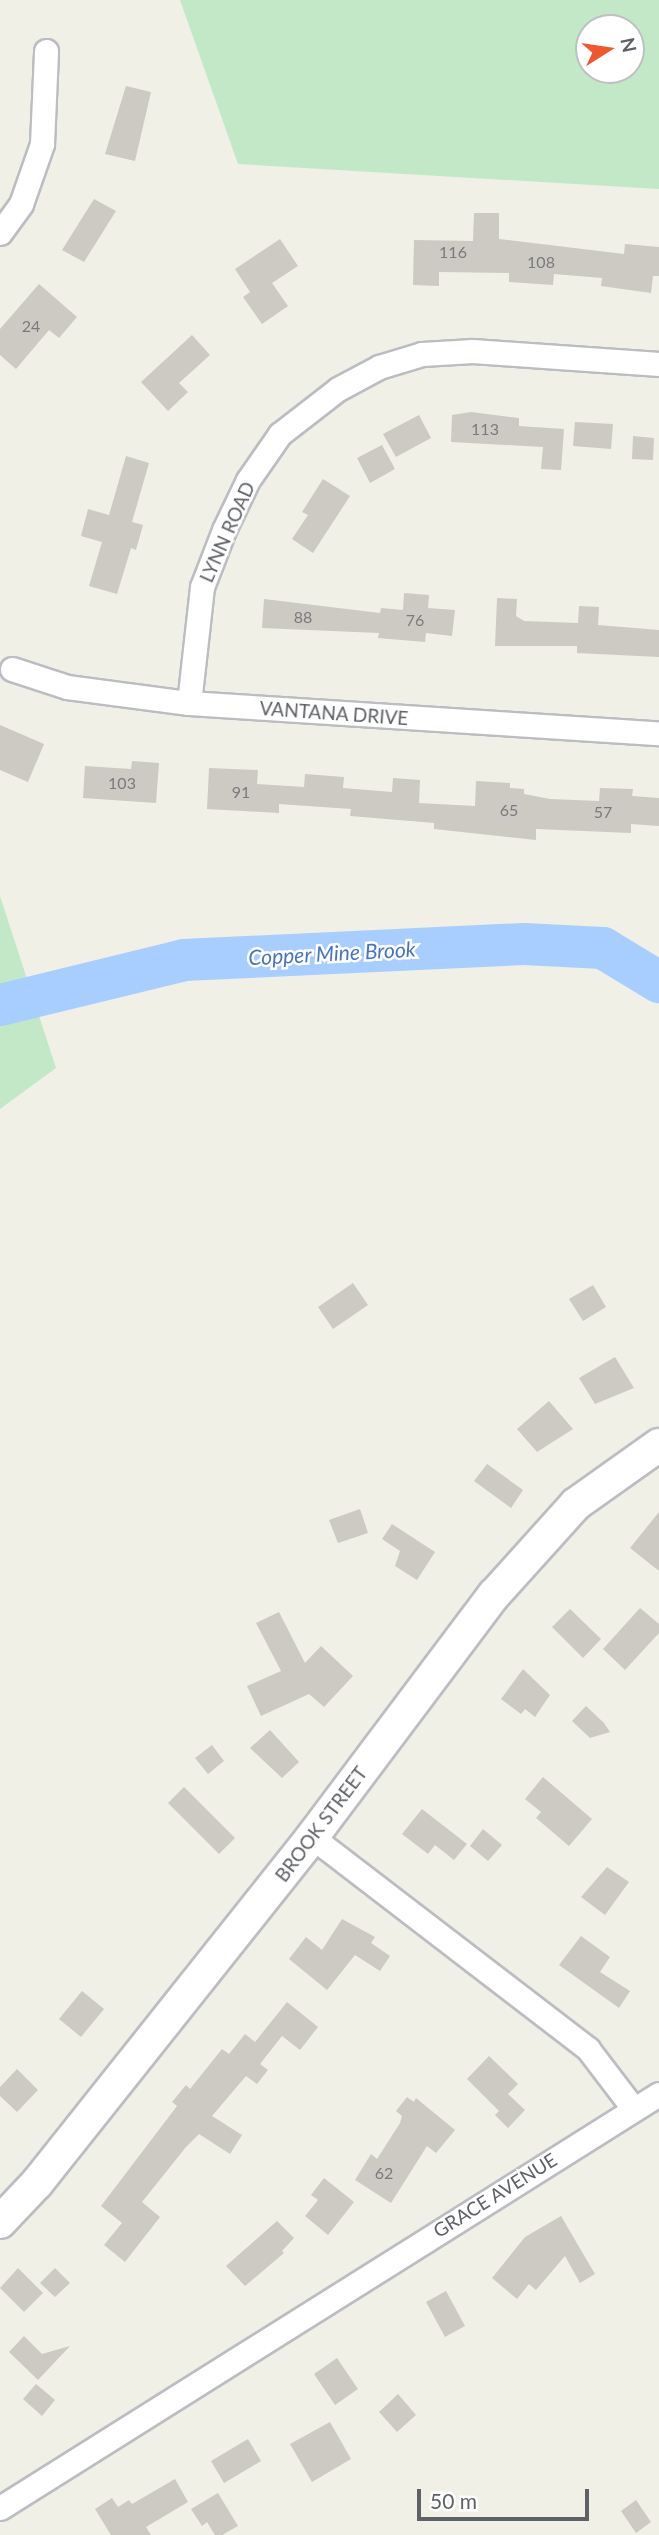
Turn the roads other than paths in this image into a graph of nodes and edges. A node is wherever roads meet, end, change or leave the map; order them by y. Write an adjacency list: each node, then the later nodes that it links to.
1 (46, 51): 2 (street)
2 (0, 233)
3 (659, 364): 5 (street, LYNN ROAD)
4 (12, 670): 5 (street, VANTANA DRIVE)
5 (189, 703): 6 (street, VANTANA DRIVE)
6 (659, 733)
7 (659, 1445): 8 (street, BROOK STREET)
8 (312, 1837): 10 (street); 11 (street, BROOK STREET)
9 (659, 2094): 10 (street, GRACE AVENUE)
10 (633, 2108): 12 (street, GRACE AVENUE)
11 (0, 2222)
12 (0, 2508)

